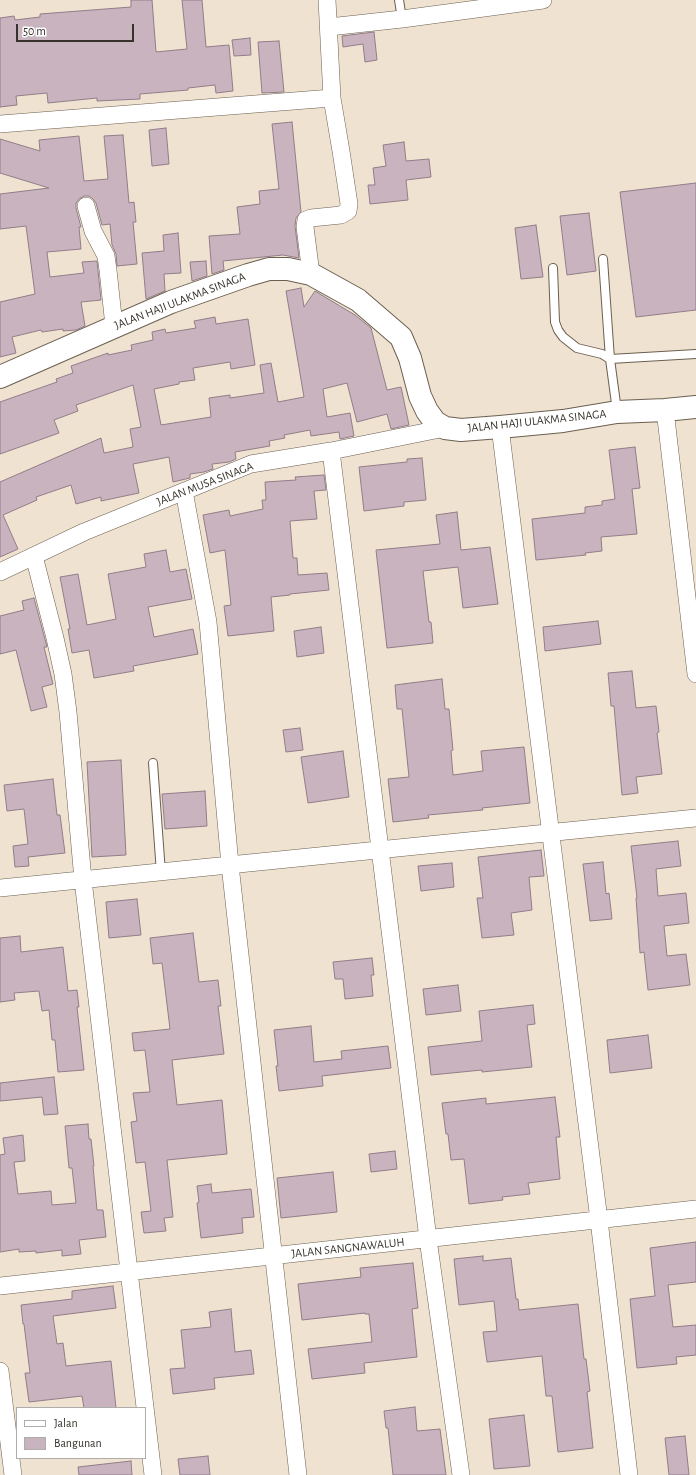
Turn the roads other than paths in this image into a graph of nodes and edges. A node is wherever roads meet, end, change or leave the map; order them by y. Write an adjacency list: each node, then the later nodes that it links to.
1 (327, 0): 5 (street)
2 (399, 0): 4 (lane)
3 (542, 0): 4 (street)
4 (402, 19): 5 (street)
5 (329, 27): 6 (street)
6 (332, 98): 7 (street); 11 (street)
7 (0, 124)
8 (86, 206): 12 (street)
9 (603, 259): 14 (lane)
10 (553, 268): 14 (lane)
11 (311, 274): 12 (main road, JALAN HAJI ULAKMA SINAGA); 20 (main road, JALAN HAJI ULAKMA SINAGA)
12 (114, 326): 15 (main road, JALAN HAJI ULAKMA SINAGA)
13 (696, 354): 14 (lane)
14 (610, 360): 18 (lane)
15 (0, 377)
16 (696, 407): 17 (main road, JALAN HAJI ULAKMA SINAGA)
17 (665, 410): 18 (main road, JALAN HAJI ULAKMA SINAGA); 25 (street)
18 (617, 412): 19 (main road, JALAN HAJI ULAKMA SINAGA)
19 (500, 427): 20 (main road, JALAN HAJI ULAKMA SINAGA); 28 (street)
20 (445, 428): 21 (street, JALAN MUSA SINAGA)
21 (331, 451): 22 (street, JALAN MUSA SINAGA); 29 (street)
22 (184, 491): 23 (street, JALAN MUSA SINAGA); 30 (street)
23 (34, 556): 24 (street, JALAN MUSA SINAGA); 32 (street)
24 (0, 572)
25 (696, 674)
26 (153, 763): 31 (lane)
27 (696, 818): 28 (street)
28 (551, 833): 29 (street); 35 (street)
29 (380, 850): 30 (street); 36 (street)
30 (230, 865): 31 (street); 37 (street)
31 (161, 873): 32 (street)
32 (83, 880): 33 (street); 38 (street)
33 (0, 888)
34 (696, 1209): 35 (street, JALAN SANGNAWALUH)
35 (599, 1220): 36 (street, JALAN SANGNAWALUH); 47 (street)
36 (428, 1239): 37 (street, JALAN SANGNAWALUH); 46 (street)
37 (274, 1256): 38 (street, JALAN SANGNAWALUH); 45 (street)
38 (129, 1272): 39 (street, JALAN SANGNAWALUH); 41 (street)
39 (0, 1286)
40 (0, 1371): 43 (street)
41 (145, 1407)
42 (146, 1416): 44 (street)
43 (13, 1475)
44 (153, 1475)
45 (298, 1475)
46 (461, 1475)
47 (629, 1475)

